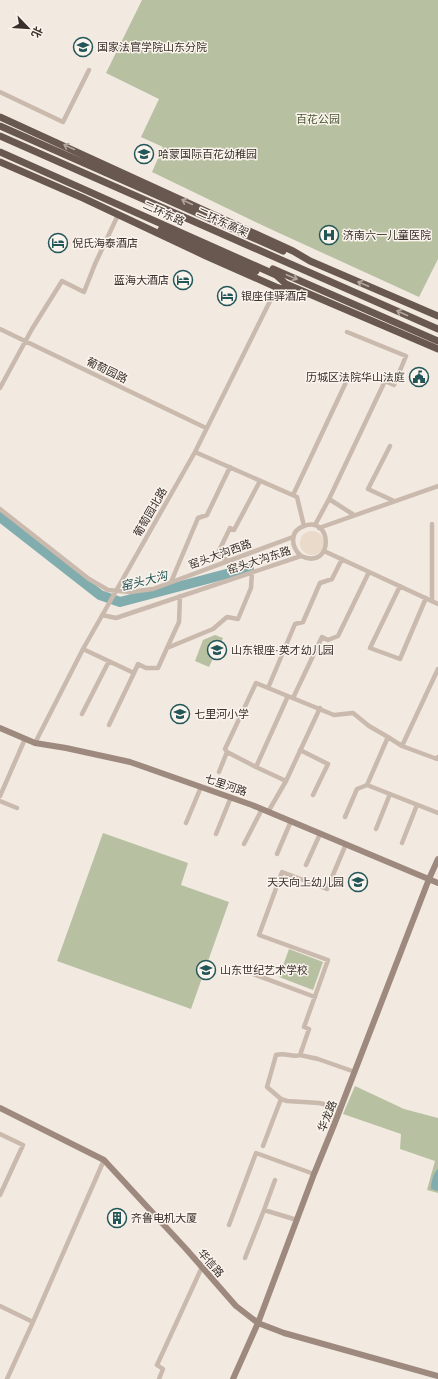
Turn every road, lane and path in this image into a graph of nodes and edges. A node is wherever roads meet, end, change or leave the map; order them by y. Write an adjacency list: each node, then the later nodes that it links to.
1 (89, 70): 2 (street)
2 (0, 92)
3 (0, 117): 11 (highway, 二环东路, one-way to 3)
4 (0, 126): 11 (highway)
5 (0, 130): 11 (highway, 二环东路)
6 (0, 136): 17 (highway, 二环东高架, one-way to 6)
7 (0, 150): 12 (highway, 二环东路); 20 (highway, 二环东高架, one-way to 20)
8 (0, 158): 12 (highway)
9 (0, 162): 10 (highway, 二环东路)
10 (118, 215): 13 (highway, 二环东路); 19 (street)
11 (310, 261): 15 (highway, 二环东路, one-way to 11)
12 (286, 284): 14 (highway, 二环东路)
13 (277, 287): 14 (highway, 二环东路); 24 (street, 葡萄园北路)
14 (316, 298): 21 (highway, 二环东路)
15 (438, 316)
16 (0, 329): 19 (street, 葡萄园路)
17 (438, 329)
18 (347, 332): 31 (street)
19 (26, 341): 23 (street); 24 (street, 葡萄园路)
20 (438, 341)
21 (438, 349)
22 (348, 378): 30 (street)
23 (0, 388)
24 (206, 428): 26 (street, 葡萄园北路)
25 (390, 446): 32 (street)
26 (195, 452): 27 (street); 47 (street, 葡萄园北路)
27 (230, 468): 28 (street); 45 (street)
28 (260, 481): 30 (street); 42 (street)
29 (438, 486): 32 (street)
30 (293, 495): 36 (street)
31 (329, 500): 34 (street); 37 (street)
32 (394, 501): 34 (street)
33 (0, 509): 47 (street, 窑头大沟西路)
34 (354, 515): 37 (street)
35 (432, 524): 49 (street)
36 (304, 526): 37 (street); 38 (street, 窑头大沟西路)
37 (317, 526): 39 (street)
38 (294, 537): 40 (street); 42 (street, 窑头大沟西路)
39 (324, 551): 40 (street, 窑头大沟东路); 41 (street)
40 (300, 556): 43 (street, 窑头大沟东路)
41 (342, 560): 44 (street); 57 (street)
42 (229, 561): 45 (street, 窑头大沟西路)
43 (252, 572): 48 (street, 窑头大沟东路); 52 (street)
44 (369, 572): 46 (street); 58 (street)
45 (171, 582): 47 (street, 窑头大沟西路)
46 (400, 586): 49 (street); 49 (street)
47 (116, 591): 51 (street, 葡萄园北路)
48 (180, 596): 51 (street, 窑头大沟东路); 52 (street)
49 (429, 599): 50 (street)
50 (438, 604)
51 (102, 615): 53 (street, 葡萄园北路)
52 (167, 648): 56 (street)
53 (83, 649): 54 (street); 65 (street, 葡萄园北路)
54 (108, 661): 56 (street); 60 (street)
55 (438, 669): 66 (street)
56 (134, 673): 61 (street)
57 (268, 688): 58 (street); 68 (street)
58 (291, 697): 59 (street); 70 (street)
59 (320, 708): 63 (street); 67 (street)
60 (82, 714)
61 (109, 724)
62 (0, 728): 64 (main road, 七里河路)
63 (388, 737): 66 (street); 73 (street)
64 (25, 739): 65 (main road, 七里河路); 77 (street)
65 (35, 743): 74 (main road, 七里河路)
66 (402, 746): 69 (street)
67 (300, 750): 72 (street); 76 (street)
68 (227, 752): 70 (street); 71 (street)
69 (438, 757)
70 (256, 767): 72 (street)
71 (218, 772)
72 (286, 781): 82 (street)
73 (367, 785): 75 (street); 84 (street)
74 (201, 787): 78 (main road, 七里河路); 86 (street)
75 (390, 794): 80 (street); 87 (street)
76 (313, 795)
77 (0, 796)
78 (231, 797): 82 (main road, 七里河路); 88 (street)
79 (0, 801): 81 (street)
80 (418, 805): 83 (street); 90 (street)
81 (17, 808)
82 (265, 810): 85 (main road, 七里河路); 91 (street)
83 (438, 813)
84 (345, 817)
85 (291, 821): 89 (main road, 七里河路); 93 (street)
86 (186, 823)
87 (376, 829)
88 (216, 834)
89 (320, 834): 92 (main road, 七里河路); 95 (street)
90 (402, 843)
91 (244, 844)
92 (346, 844): 96 (main road, 七里河路); 99 (street)
93 (277, 854)
94 (438, 859): 96 (main road, 华龙路)
95 (306, 865)
96 (429, 879): 97 (main road, 七里河路); 101 (main road, 华龙路)
97 (438, 883)
98 (248, 972): 99 (street)
99 (314, 997): 100 (street)
100 (300, 1055): 101 (street); 102 (street)
101 (355, 1072): 104 (main road, 华龙路)
102 (281, 1099): 104 (street); 106 (street)
103 (0, 1108): 107 (main road, 华信路)
104 (341, 1108): 108 (main road, 华龙路)
105 (0, 1134): 110 (street)
106 (262, 1146)
107 (104, 1160): 115 (main road, 华信路); 117 (street)
108 (314, 1174): 112 (main road, 华龙路); 113 (street)
109 (274, 1180): 111 (street)
110 (0, 1195)
111 (264, 1210): 112 (street); 114 (street)
112 (297, 1220): 118 (main road, 华龙路)
113 (229, 1225)
114 (245, 1258)
115 (202, 1267): 118 (main road, 华信路); 121 (street)
116 (0, 1306): 117 (street)
117 (33, 1322): 120 (street)
118 (258, 1323): 119 (main road, 华信路); 122 (main road, 华龙路)
119 (438, 1376)
120 (7, 1379)
121 (159, 1379)
122 (233, 1379)

